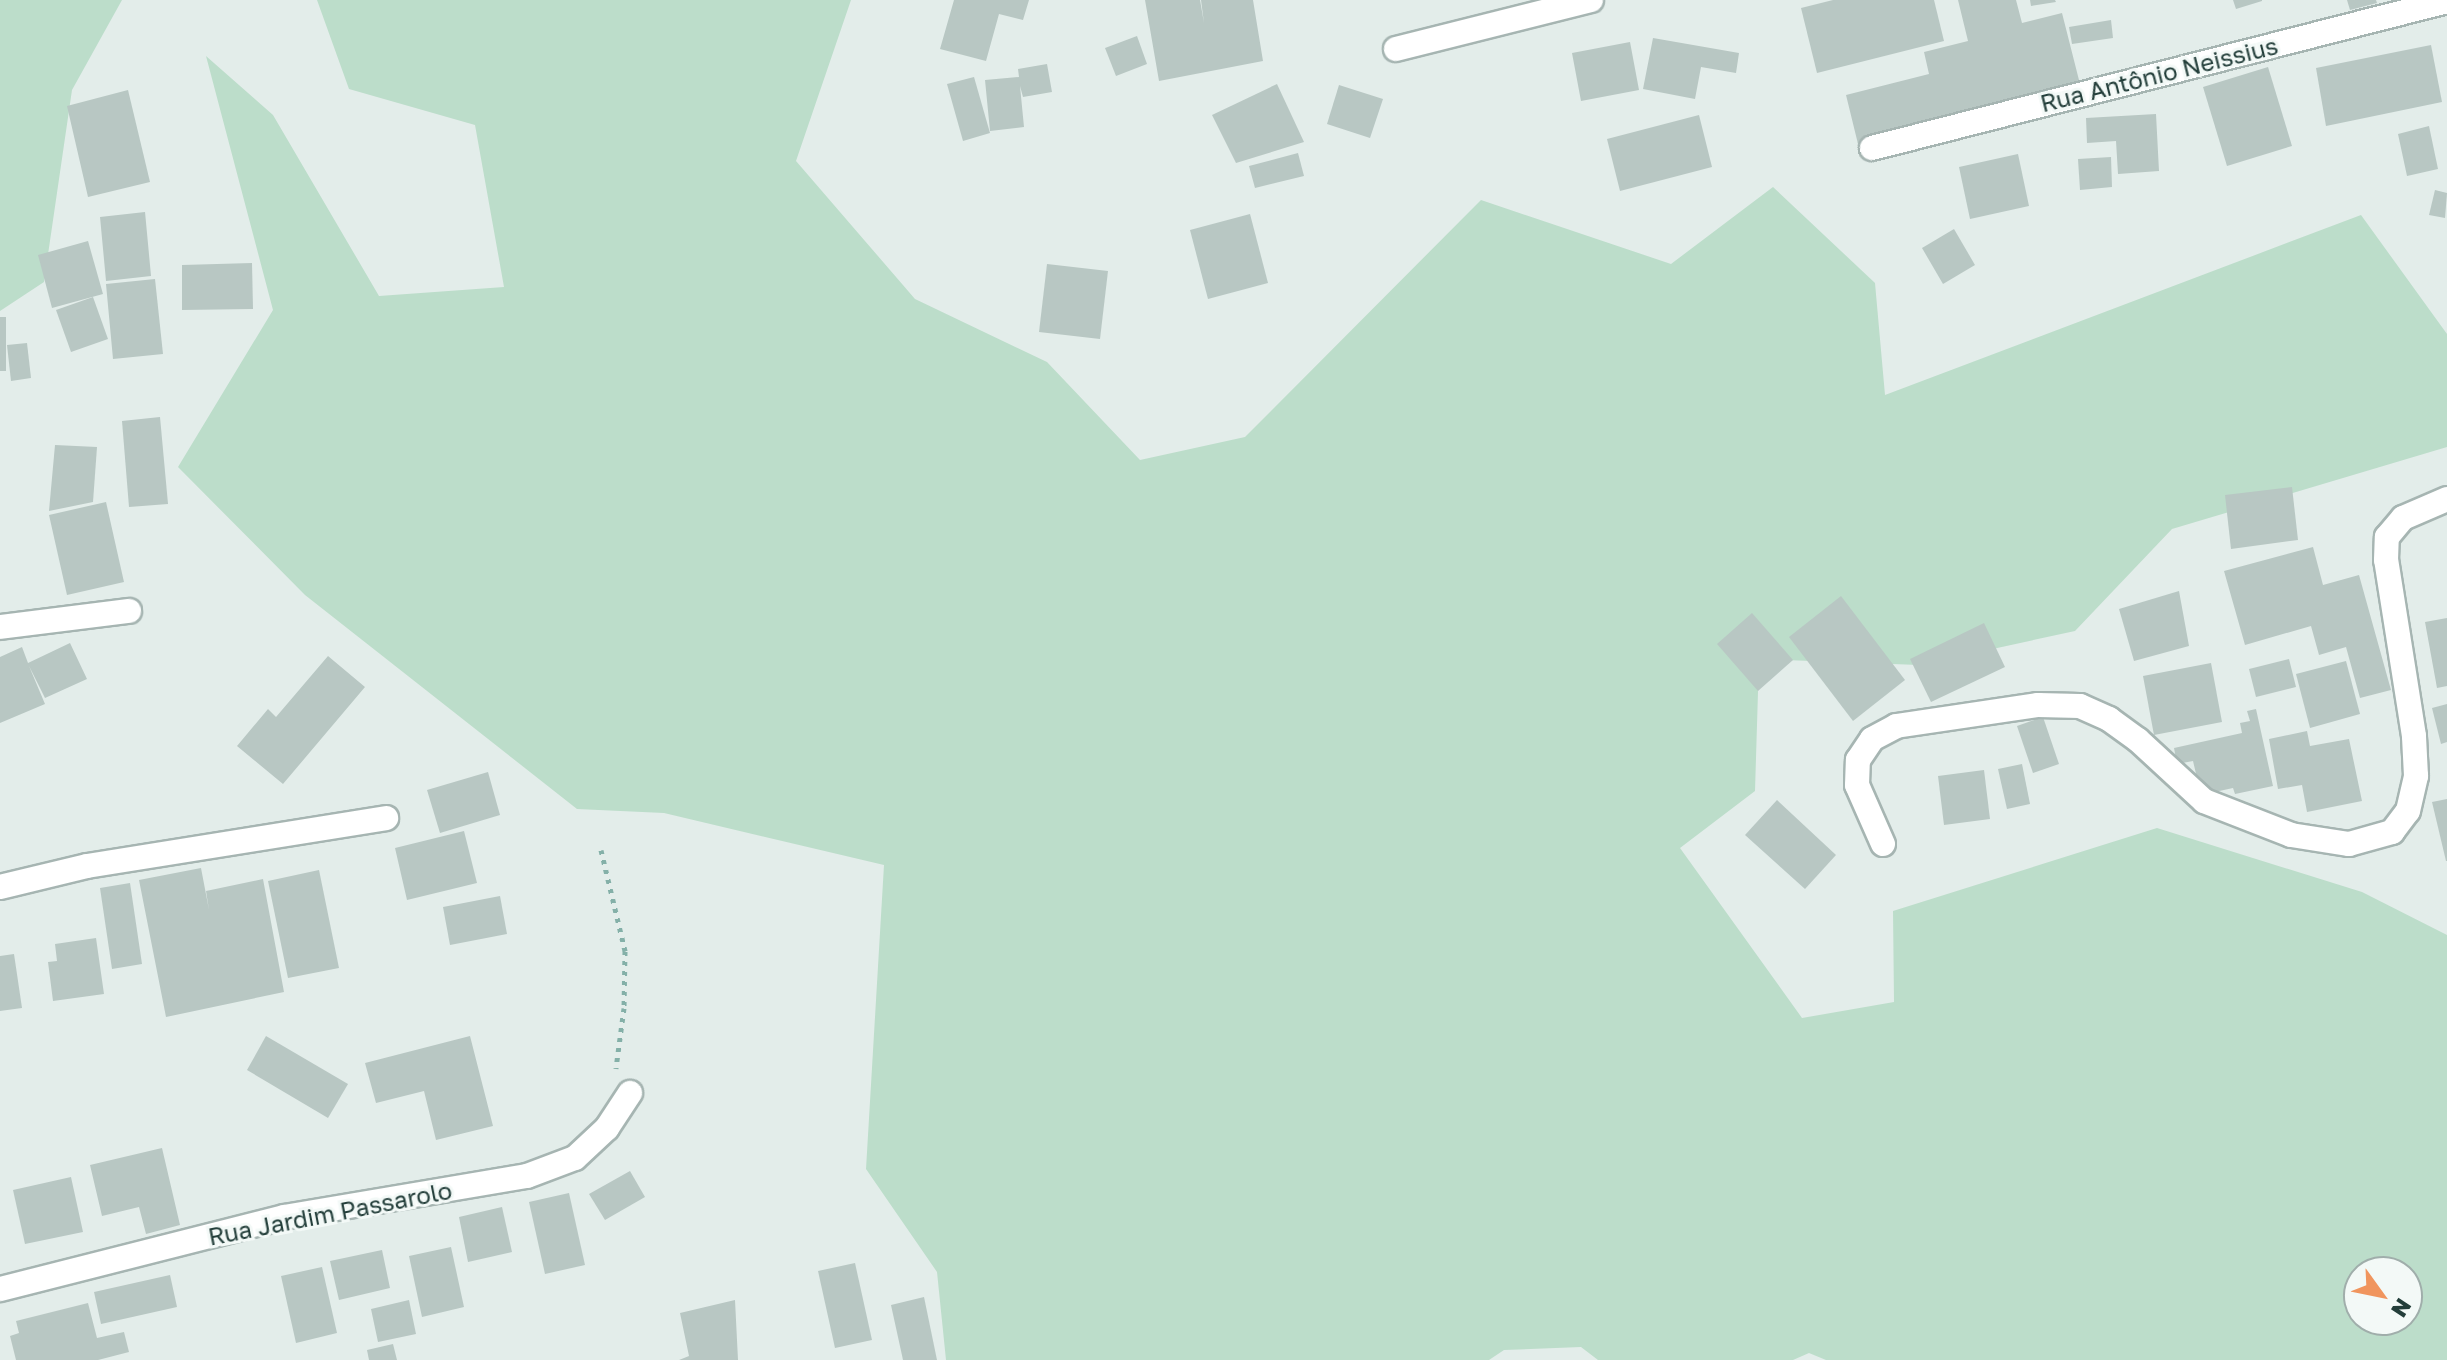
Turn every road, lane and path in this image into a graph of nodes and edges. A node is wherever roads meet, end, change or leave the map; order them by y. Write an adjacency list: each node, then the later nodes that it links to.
1 (1591, 0): 3 (street)
2 (2447, 1): 4 (street, Rua Antônio Neissius)
3 (1396, 49)
4 (1872, 148)
5 (2447, 499): 9 (street)
6 (129, 611): 7 (street)
7 (0, 627)
8 (386, 818): 11 (street)
9 (1883, 844)
10 (601, 850): 13 (path)
11 (0, 887)
12 (630, 1093): 13 (street, Rua Jardim Passarolo)
13 (607, 1128): 14 (street, Rua Jardim Passarolo)
14 (0, 1289)

